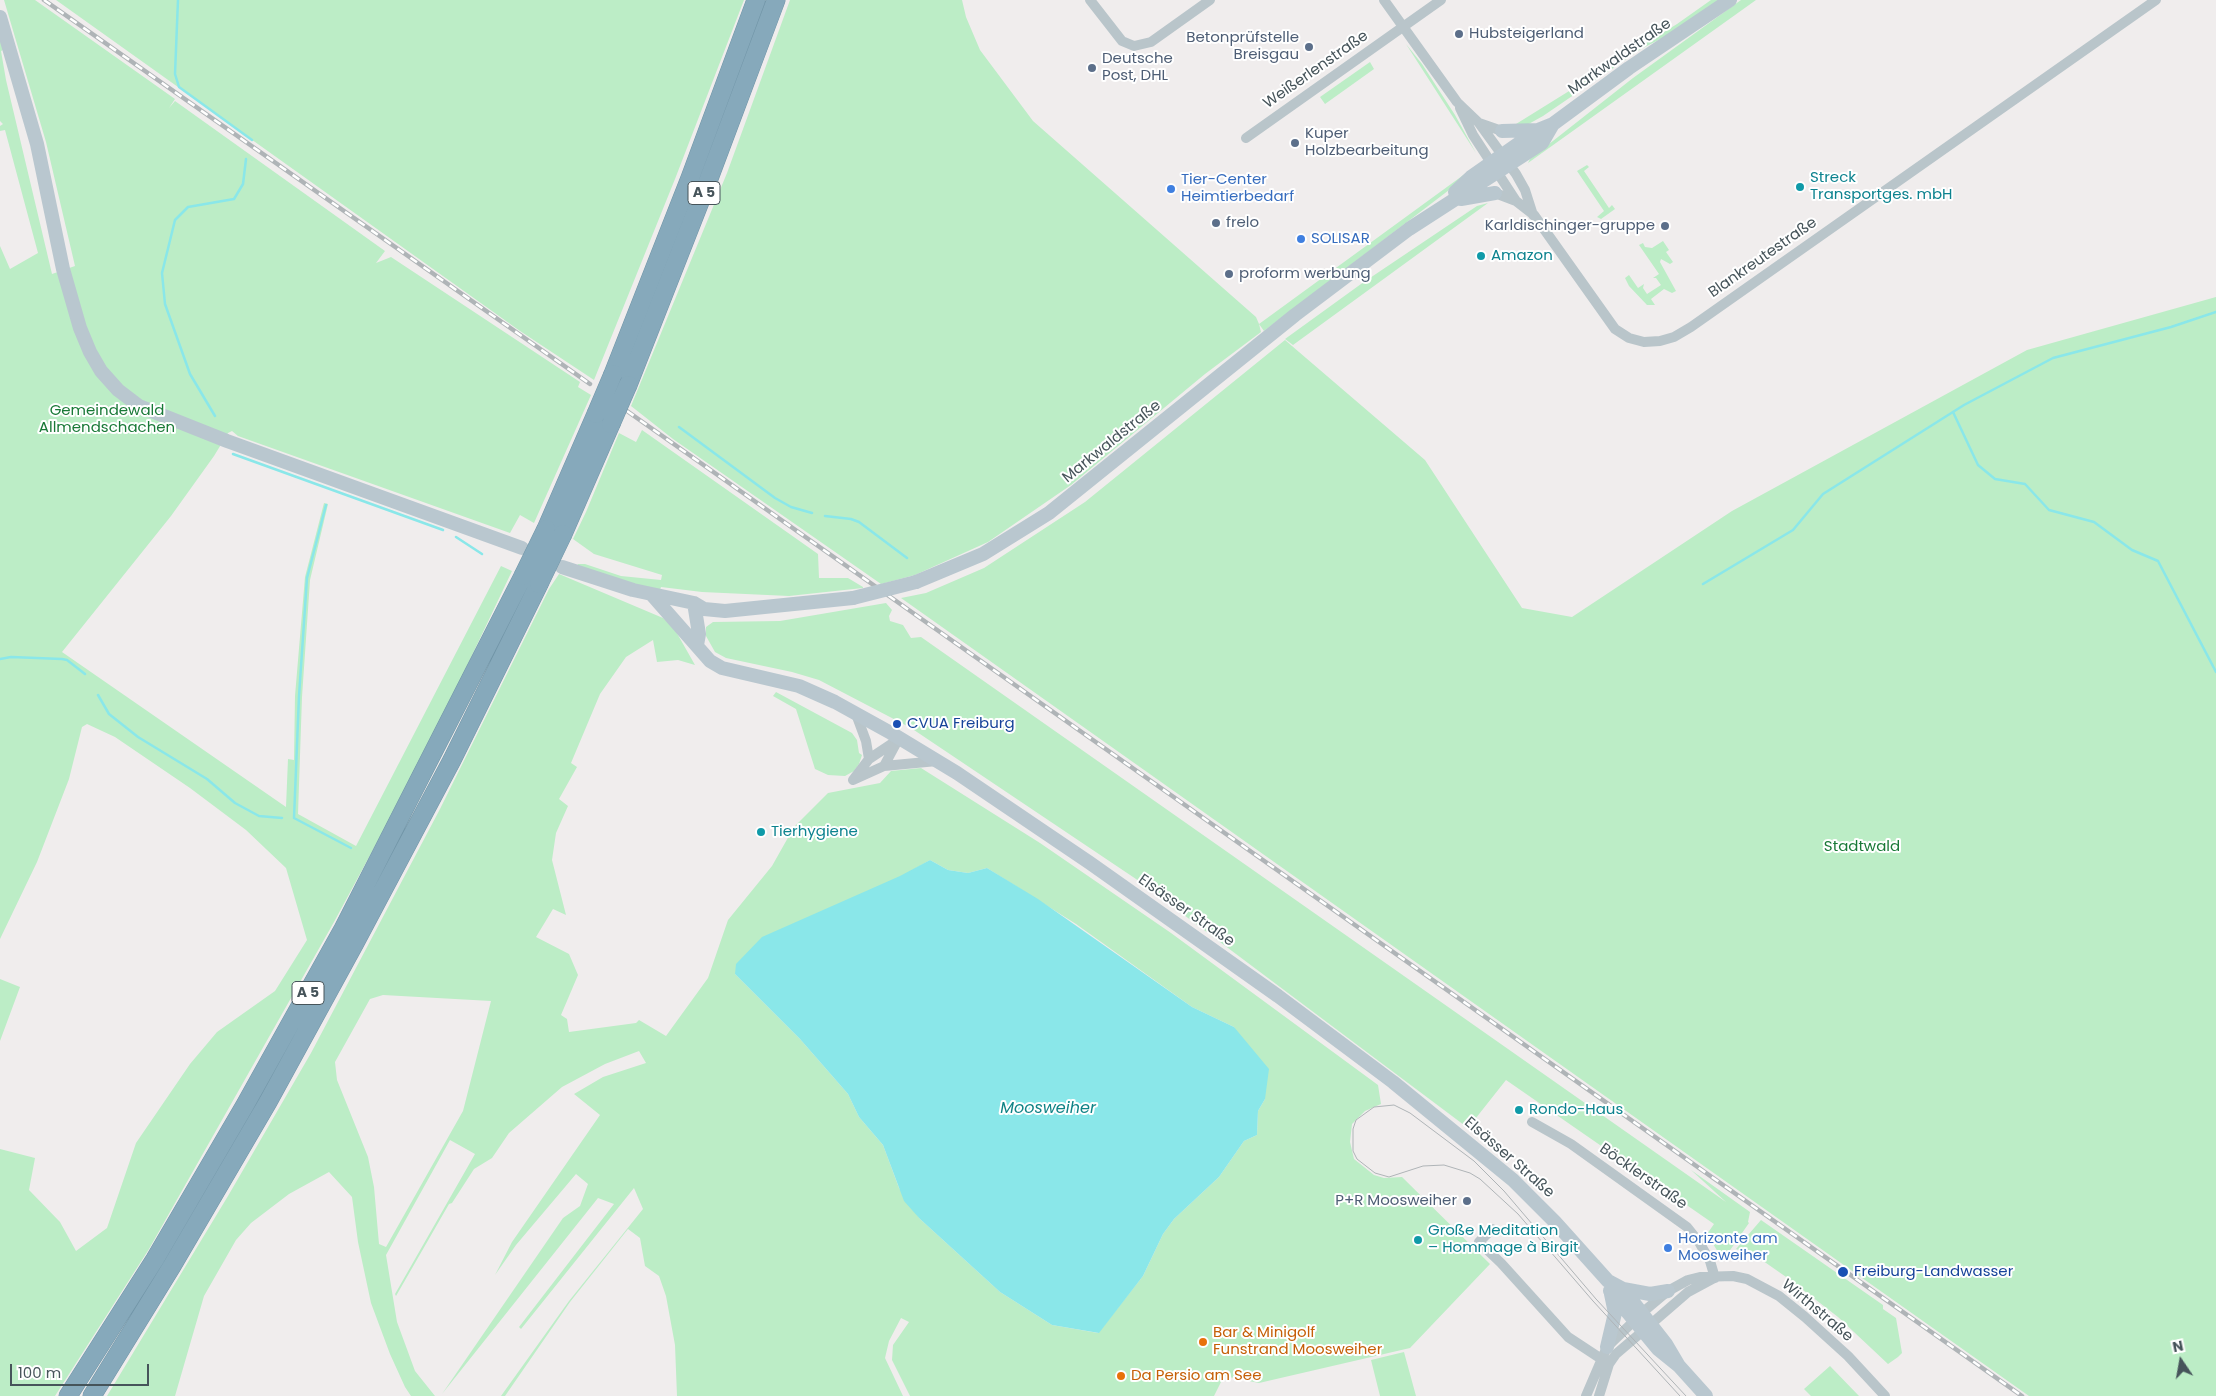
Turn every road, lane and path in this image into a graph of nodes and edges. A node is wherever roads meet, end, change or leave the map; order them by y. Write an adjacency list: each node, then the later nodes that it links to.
1 (756, 0): 22 (highway, A 5, bridge)
2 (776, 0): 22 (highway, A 5, bridge)
3 (1090, 0): 4 (street)
4 (1210, 0)
5 (1384, 0): 10 (street)
6 (1441, 0): 10 (street, Weißerlenstraße)
7 (1730, 0): 13 (main road, Markwaldstraße)
8 (2155, 0): 21 (street, Blankreutestraße)
9 (0, 17): 23 (main road)
10 (1402, 27): 11 (street); 16 (street, Weißerlenstraße)
11 (1458, 102): 12 (street); 17 (street)
12 (1479, 123): 15 (street); 17 (street)
13 (1554, 124): 14 (main road, Markwaldstraße); 17 (main road, Markwaldstraße)
14 (1538, 130): 15 (main road); 17 (main road, Markwaldstraße)
15 (1502, 131)
16 (1246, 138)
17 (1500, 164): 19 (main road, Markwaldstraße); 20 (street, Blankreutestraße); 21 (street, Blankreutestraße)
18 (1495, 194): 19 (main road); 20 (street, Blankreutestraße)
19 (1450, 201): 26 (main road, Markwaldstraße, bridge)
20 (1516, 201): 21 (street, Blankreutestraße)
21 (1534, 216)
22 (554, 531): 41 (highway, A 5, bridge); 42 (highway, A 5, bridge)
23 (522, 548)
24 (562, 567): 25 (main road, Markwaldstraße)
25 (652, 595): 26 (main road, Markwaldstraße); 27 (main road, Elsässer Straße)
26 (694, 603): 27 (main road); 28 (main road)
27 (685, 630): 28 (main road, Elsässer Straße)
28 (696, 645): 29 (main road, Elsässer Straße)
29 (856, 714): 30 (main road, Elsässer Straße); 31 (street)
30 (900, 738): 31 (street); 32 (main road, Elsässer Straße); 33 (street)
31 (869, 759): 33 (street)
32 (937, 761): 33 (street); 37 (main road, Elsässer Straße)
33 (884, 766)
34 (1532, 1122): 36 (street, Böcklerstraße)
35 (1492, 1229): 40 (street)
36 (1715, 1278): 38 (street, Wirthstraße); 39 (street, Wirthstraße); 46 (street, Wirthstraße)
37 (1614, 1287): 38 (main road); 39 (main road, Elsässer Straße); 40 (main road)
38 (1668, 1291): 39 (street, Wirthstraße)
39 (1643, 1322): 40 (street); 40 (street); 45 (main road, Elsässer Straße)
40 (1606, 1357): 43 (street); 44 (street)
41 (68, 1396)
42 (92, 1396)
43 (1586, 1396)
44 (1599, 1396)
45 (1706, 1396)
46 (1884, 1396)

